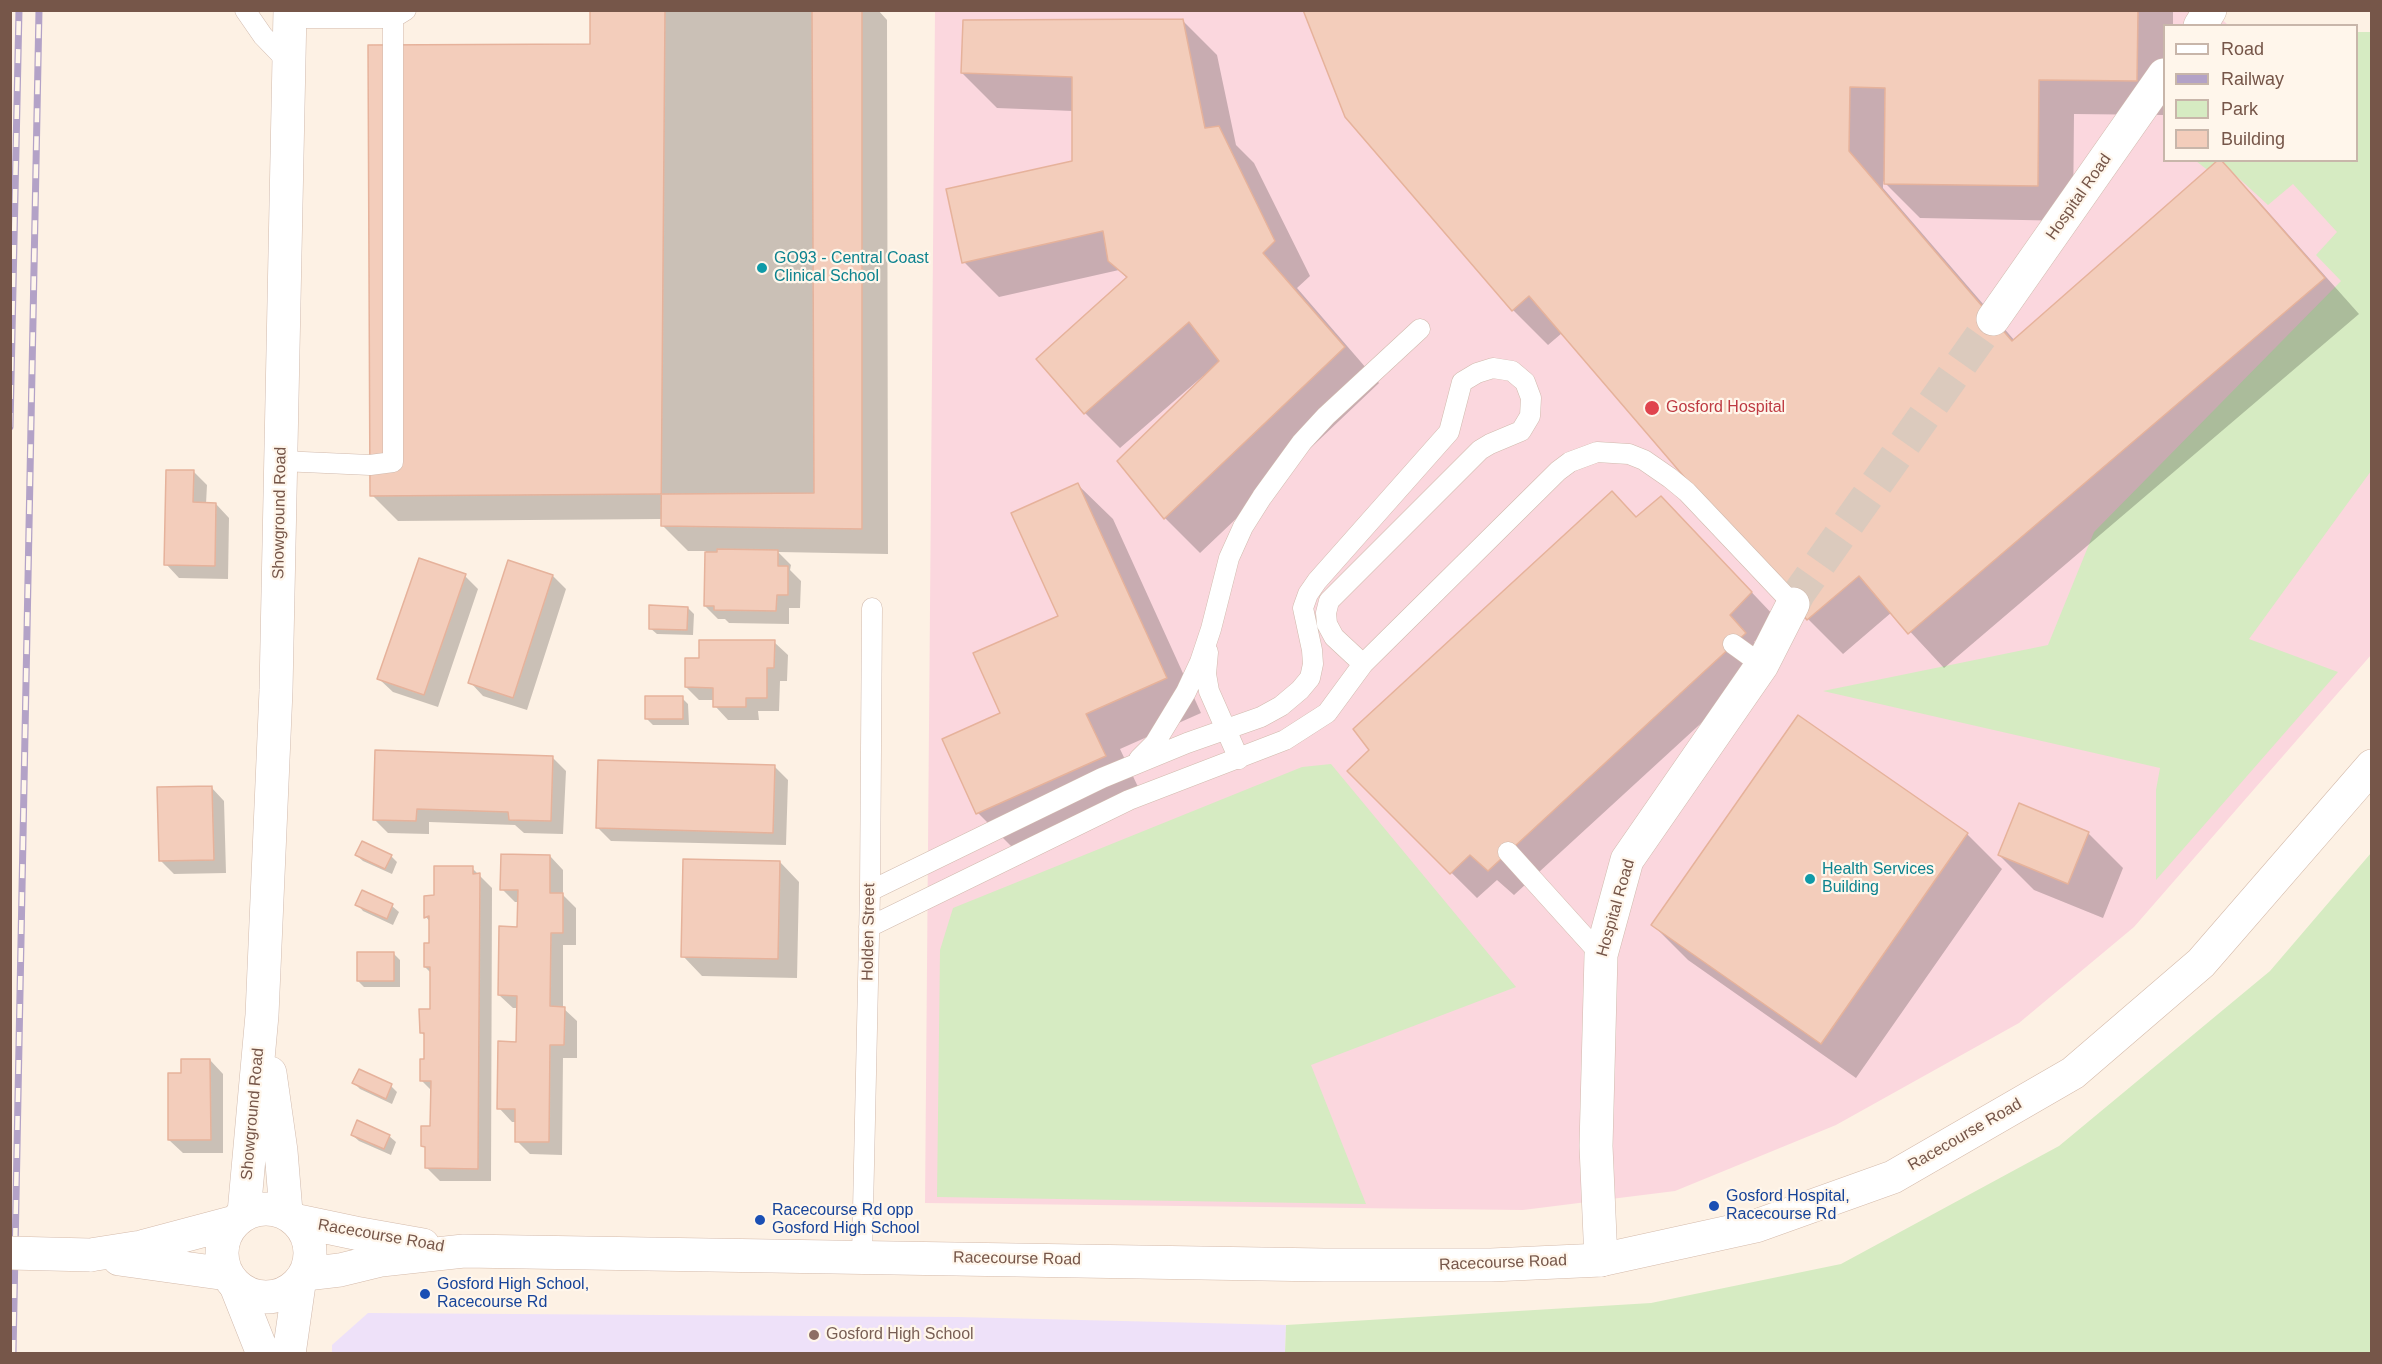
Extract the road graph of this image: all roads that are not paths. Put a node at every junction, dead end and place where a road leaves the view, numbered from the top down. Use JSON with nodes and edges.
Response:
{"nodes":[{"id":1,"x":245,"y":10,"type":"edge"},
{"id":2,"x":2210,"y":10,"type":"edge"},
{"id":3,"x":290,"y":14,"type":"edge"},
{"id":4,"x":400,"y":14,"type":"edge"},
{"id":5,"x":2201,"y":24,"type":"edge"},
{"id":6,"x":290,"y":64,"type":"junction"},
{"id":7,"x":2163,"y":76,"type":"edge"},
{"id":8,"x":1993,"y":319,"type":"tunnel mouth"},
{"id":9,"x":1420,"y":329,"type":"dead end"},
{"id":10,"x":281,"y":461,"type":"junction"},
{"id":11,"x":1793,"y":604,"type":"joint"},
{"id":12,"x":872,"y":608,"type":"dead end"},
{"id":13,"x":1211,"y":629,"type":"junction"},
{"id":14,"x":1733,"y":644,"type":"dead end"},
{"id":15,"x":1363,"y":664,"type":"junction"},
{"id":16,"x":1762,"y":665,"type":"junction"},
{"id":17,"x":1226,"y":729,"type":"junction"},
{"id":18,"x":1239,"y":759,"type":"junction"},
{"id":19,"x":2372,"y":766,"type":"edge"},
{"id":20,"x":1102,"y":778,"type":"junction"},
{"id":21,"x":1508,"y":852,"type":"dead end"},
{"id":22,"x":870,"y":891,"type":"junction"},
{"id":23,"x":869,"y":927,"type":"junction"},
{"id":24,"x":1601,"y":955,"type":"junction"},
{"id":25,"x":262,"y":1015,"type":"junction"},
{"id":26,"x":292,"y":1216,"type":"junction"},
{"id":27,"x":239,"y":1218,"type":"junction"},
{"id":28,"x":464,"y":1251,"type":"junction"},
{"id":29,"x":10,"y":1253,"type":"edge"},
{"id":30,"x":90,"y":1255,"type":"junction"},
{"id":31,"x":861,"y":1256,"type":"junction"},
{"id":32,"x":1601,"y":1260,"type":"junction"},
{"id":33,"x":302,"y":1279,"type":"junction"},
{"id":34,"x":232,"y":1280,"type":"junction"},
{"id":35,"x":263,"y":1353,"type":"edge"},
{"id":36,"x":289,"y":1353,"type":"edge"}],
"edges":[{"from":1,"to":6,"type":"lane"},
{"from":2,"to":5,"type":"main road"},
{"from":3,"to":4,"type":"lane"},
{"from":3,"to":6,"type":"main road","name":"Showground Road"},
{"from":4,"to":10,"type":"lane"},
{"from":6,"to":10,"type":"main road","name":"Showground Road"},
{"from":7,"to":8,"type":"main road","name":"Hospital Road"},
{"from":9,"to":13,"type":"lane"},
{"from":10,"to":25,"type":"main road","name":"Showground Road"},
{"from":11,"to":15,"type":"lane"},
{"from":11,"to":16,"type":"main road","name":"Hospital Road"},
{"from":12,"to":22,"type":"lane","name":"Holden Street"},
{"from":13,"to":17,"type":"lane"},
{"from":13,"to":20,"type":"lane"},
{"from":14,"to":16,"type":"lane"},
{"from":15,"to":17,"type":"lane"},
{"from":15,"to":18,"type":"lane"},
{"from":16,"to":24,"type":"main road","name":"Hospital Road"},
{"from":17,"to":18,"type":"lane"},
{"from":17,"to":20,"type":"lane"},
{"from":18,"to":23,"type":"lane"},
{"from":19,"to":32,"type":"main road","name":"Racecourse Road"},
{"from":20,"to":22,"type":"lane"},
{"from":21,"to":24,"type":"lane"},
{"from":22,"to":23,"type":"lane","name":"Holden Street"},
{"from":23,"to":31,"type":"lane","name":"Holden Street"},
{"from":24,"to":32,"type":"main road","name":"Hospital Road"},
{"from":25,"to":26,"type":"main road","name":"Showground Road"},
{"from":25,"to":27,"type":"main road","name":"Showground Road"},
{"from":26,"to":27,"type":"main road"},
{"from":26,"to":28,"type":"main road","name":"Racecourse Road"},
{"from":26,"to":33,"type":"main road"},
{"from":27,"to":30,"type":"main road"},
{"from":27,"to":34,"type":"main road"},
{"from":28,"to":31,"type":"main road","name":"Racecourse Road"},
{"from":28,"to":33,"type":"main road","name":"Racecourse Road"},
{"from":29,"to":30,"type":"main road","bridge":true},
{"from":30,"to":34,"type":"main road"},
{"from":31,"to":32,"type":"main road","name":"Racecourse Road"},
{"from":33,"to":34,"type":"main road"},
{"from":33,"to":36,"type":"main road"},
{"from":34,"to":35,"type":"main road"}]}
